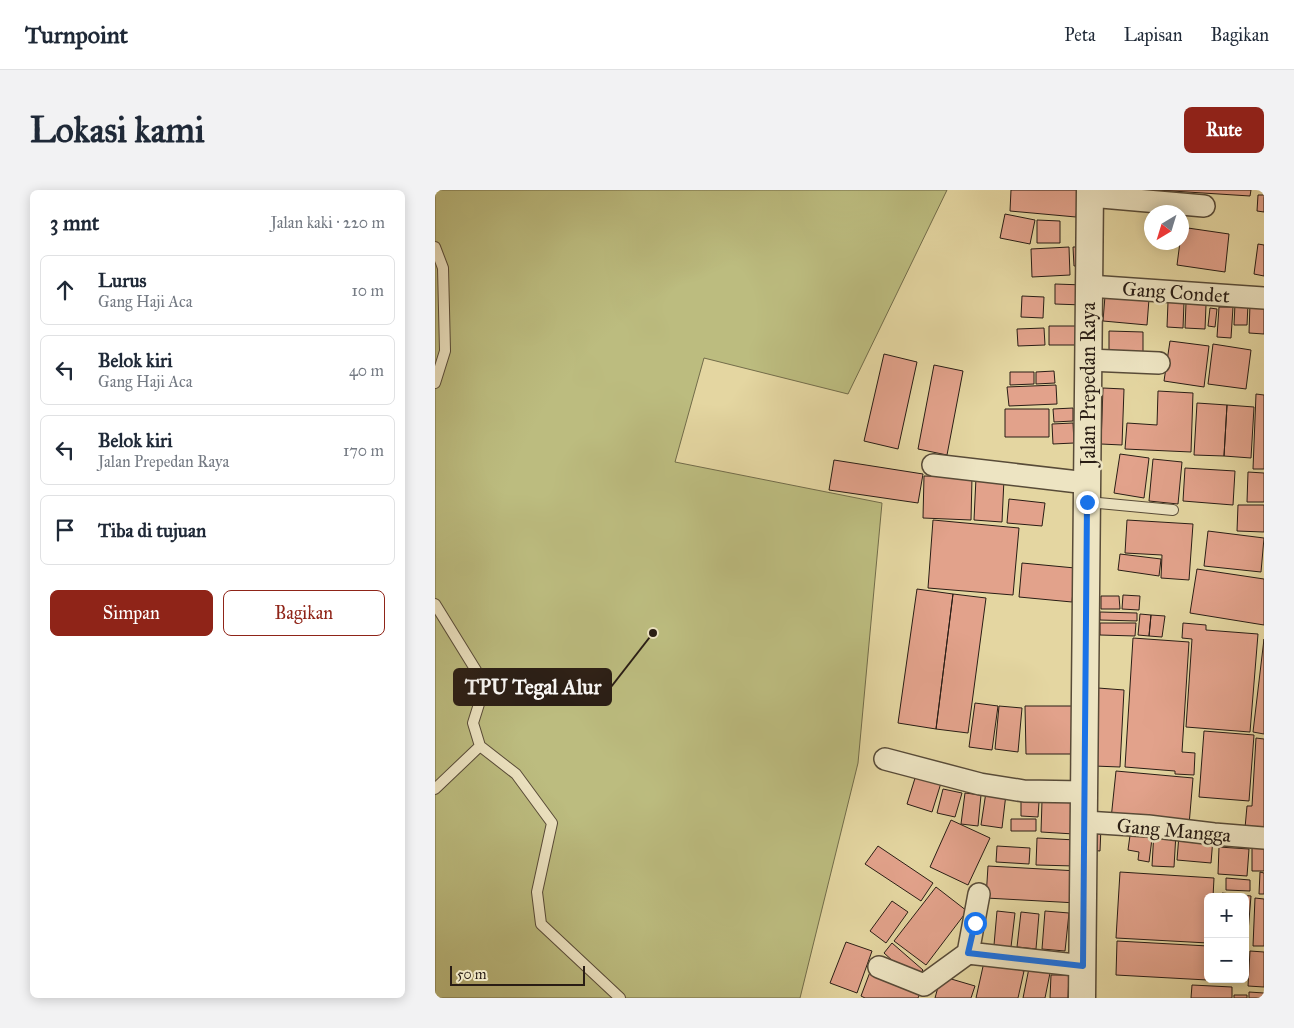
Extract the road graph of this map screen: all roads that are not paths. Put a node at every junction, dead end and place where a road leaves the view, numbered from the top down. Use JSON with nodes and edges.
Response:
{"nodes":[{"id":1,"x":1090,"y":193,"type":"edge"},
{"id":2,"x":1204,"y":206,"type":"dead end"},
{"id":3,"x":435,"y":247,"type":"edge"},
{"id":4,"x":1089,"y":286,"type":"junction"},
{"id":5,"x":1264,"y":298,"type":"edge"},
{"id":6,"x":1089,"y":360,"type":"junction"},
{"id":7,"x":1159,"y":363,"type":"dead end"},
{"id":8,"x":435,"y":383,"type":"edge"},
{"id":9,"x":933,"y":465,"type":"dead end"},
{"id":10,"x":1087,"y":492,"type":"junction"},
{"id":11,"x":1173,"y":510,"type":"dead end"},
{"id":12,"x":435,"y":604,"type":"edge"},
{"id":13,"x":480,"y":746,"type":"junction"},
{"id":14,"x":885,"y":759,"type":"dead end"},
{"id":15,"x":435,"y":789,"type":"edge"},
{"id":16,"x":1085,"y":792,"type":"junction"},
{"id":17,"x":1085,"y":822,"type":"junction"},
{"id":18,"x":1264,"y":838,"type":"edge"},
{"id":19,"x":979,"y":894,"type":"dead end"},
{"id":20,"x":968,"y":953,"type":"junction"},
{"id":21,"x":1083,"y":966,"type":"junction"},
{"id":22,"x":879,"y":967,"type":"dead end"},
{"id":23,"x":926,"y":992,"type":"edge"},
{"id":24,"x":620,"y":998,"type":"edge"},
{"id":25,"x":1082,"y":998,"type":"edge"}],
"edges":[{"from":1,"to":2,"type":"street"},
{"from":1,"to":4,"type":"street","name":"Jalan Prepedan Raya"},
{"from":3,"to":8,"type":"lane"},
{"from":4,"to":5,"type":"street","name":"Gang Condet"},
{"from":4,"to":6,"type":"street","name":"Jalan Prepedan Raya"},
{"from":6,"to":7,"type":"street"},
{"from":6,"to":10,"type":"street","name":"Jalan Prepedan Raya"},
{"from":9,"to":10,"type":"street"},
{"from":10,"to":11,"type":"lane"},
{"from":10,"to":16,"type":"street","name":"Jalan Prepedan Raya"},
{"from":12,"to":13,"type":"lane"},
{"from":13,"to":15,"type":"lane"},
{"from":13,"to":24,"type":"lane"},
{"from":14,"to":16,"type":"street"},
{"from":16,"to":17,"type":"street","name":"Jalan Prepedan Raya"},
{"from":17,"to":18,"type":"street","name":"Gang Mangga"},
{"from":17,"to":21,"type":"street","name":"Jalan Prepedan Raya"},
{"from":19,"to":20,"type":"street"},
{"from":20,"to":21,"type":"street"},
{"from":20,"to":23,"type":"street"},
{"from":21,"to":25,"type":"street","name":"Jalan Prepedan Raya"},
{"from":22,"to":23,"type":"street"}]}
